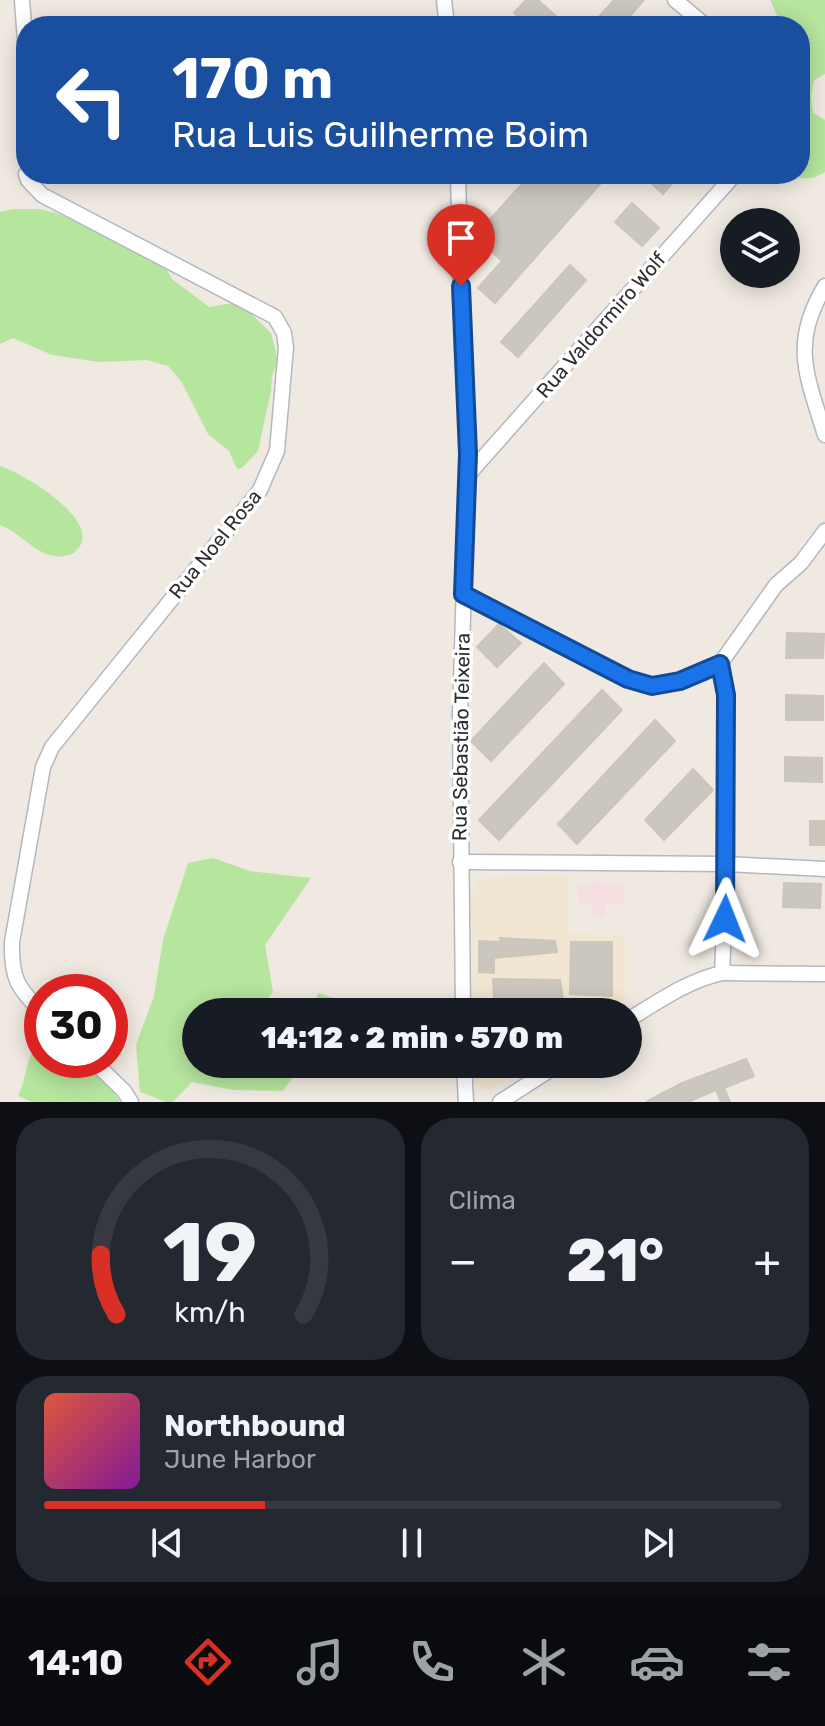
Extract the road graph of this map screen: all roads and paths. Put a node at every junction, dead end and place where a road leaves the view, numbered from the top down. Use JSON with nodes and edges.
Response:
{"nodes":[{"id":1,"x":675,"y":0,"type":"edge"},
{"id":2,"x":694,"y":16,"type":"edge"},
{"id":3,"x":32,"y":184,"type":"edge"},
{"id":4,"x":458,"y":184,"type":"edge"},
{"id":5,"x":726,"y":184,"type":"edge"},
{"id":6,"x":825,"y":286,"type":"edge"},
{"id":7,"x":824,"y":430,"type":"edge"},
{"id":8,"x":467,"y":476,"type":"junction"},
{"id":9,"x":825,"y":531,"type":"edge"},
{"id":10,"x":463,"y":594,"type":"junction"},
{"id":11,"x":720,"y":664,"type":"junction"},
{"id":12,"x":460,"y":862,"type":"junction"},
{"id":13,"x":727,"y":864,"type":"junction"},
{"id":14,"x":825,"y":869,"type":"edge"},
{"id":15,"x":722,"y":973,"type":"junction"},
{"id":16,"x":825,"y":974,"type":"edge"},
{"id":17,"x":24,"y":995,"type":"edge"},
{"id":18,"x":463,"y":998,"type":"edge"},
{"id":19,"x":642,"y":1011,"type":"edge"},
{"id":20,"x":111,"y":1078,"type":"edge"},
{"id":21,"x":465,"y":1078,"type":"edge"},
{"id":22,"x":537,"y":1078,"type":"edge"},
{"id":23,"x":131,"y":1102,"type":"edge"},
{"id":24,"x":466,"y":1102,"type":"edge"},
{"id":25,"x":500,"y":1102,"type":"edge"}],
"edges":[{"from":1,"to":2,"type":"street"},
{"from":3,"to":17,"type":"street","name":"Rua Noel Rosa"},
{"from":4,"to":8,"type":"street","name":"Rua Sebastião Teixeira"},
{"from":5,"to":8,"type":"street","name":"Rua Valdormiro Wolf"},
{"from":6,"to":7,"type":"street"},
{"from":8,"to":10,"type":"street","name":"Rua Sebastião Teixeira"},
{"from":9,"to":11,"type":"street"},
{"from":10,"to":11,"type":"street"},
{"from":10,"to":12,"type":"street","name":"Rua Sebastião Teixeira"},
{"from":11,"to":13,"type":"street"},
{"from":12,"to":13,"type":"street"},
{"from":12,"to":18,"type":"street","name":"Rua Sebastião Teixeira"},
{"from":13,"to":14,"type":"street"},
{"from":13,"to":15,"type":"street"},
{"from":15,"to":16,"type":"street"},
{"from":15,"to":19,"type":"street"},
{"from":20,"to":23,"type":"street"},
{"from":21,"to":24,"type":"street"},
{"from":22,"to":25,"type":"street"}]}
